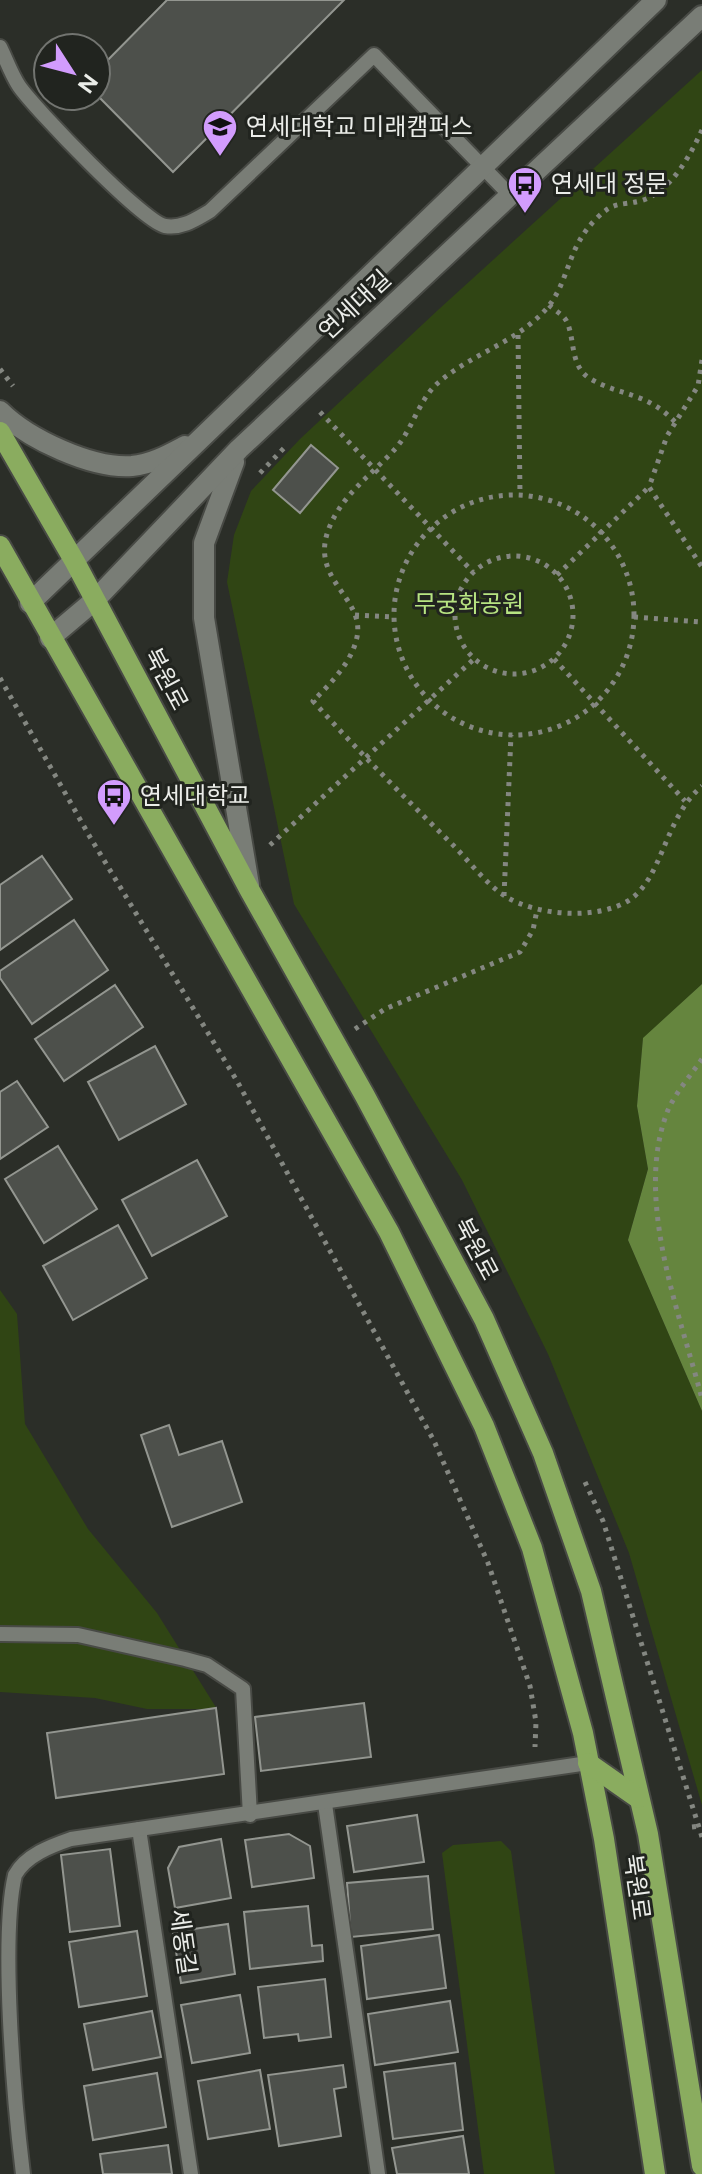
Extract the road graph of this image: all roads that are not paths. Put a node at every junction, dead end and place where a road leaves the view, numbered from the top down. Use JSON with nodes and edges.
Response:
{"nodes":[{"id":1,"x":656,"y":0,"type":"edge"},
{"id":2,"x":702,"y":16,"type":"edge"},
{"id":3,"x":0,"y":47,"type":"edge"},
{"id":4,"x":482,"y":166,"type":"junction"},
{"id":5,"x":510,"y":195,"type":"junction"},
{"id":6,"x":0,"y":411,"type":"edge"},
{"id":7,"x":0,"y":432,"type":"edge"},
{"id":8,"x":206,"y":435,"type":"junction"},
{"id":9,"x":239,"y":449,"type":"junction"},
{"id":10,"x":0,"y":546,"type":"edge"},
{"id":11,"x":75,"y":562,"type":"junction"},
{"id":12,"x":95,"y":600,"type":"junction"},
{"id":13,"x":30,"y":603,"type":"junction"},
{"id":14,"x":50,"y":638,"type":"junction"},
{"id":15,"x":249,"y":889,"type":"junction"},
{"id":16,"x":0,"y":1634,"type":"edge"},
{"id":17,"x":588,"y":1763,"type":"junction"},
{"id":18,"x":638,"y":1798,"type":"junction"},
{"id":19,"x":325,"y":1804,"type":"junction"},
{"id":20,"x":250,"y":1815,"type":"junction"},
{"id":21,"x":139,"y":1829,"type":"junction"},
{"id":22,"x":702,"y":2166,"type":"edge"},
{"id":23,"x":23,"y":2174,"type":"edge"},
{"id":24,"x":191,"y":2174,"type":"edge"},
{"id":25,"x":378,"y":2174,"type":"edge"},
{"id":26,"x":655,"y":2174,"type":"edge"}],
"edges":[{"from":1,"to":4,"type":"street","name":"연세대길"},
{"from":2,"to":5,"type":"street","name":"연세대길"},
{"from":3,"to":4,"type":"lane"},
{"from":4,"to":5,"type":"lane"},
{"from":4,"to":8,"type":"street","name":"연세대길"},
{"from":5,"to":9,"type":"street","name":"연세대길"},
{"from":6,"to":8,"type":"street"},
{"from":7,"to":11,"type":"main road","name":"북원로"},
{"from":8,"to":11,"type":"street","name":"연세대길"},
{"from":9,"to":12,"type":"street","name":"연세대길"},
{"from":9,"to":15,"type":"street"},
{"from":10,"to":13,"type":"main road","name":"북원로"},
{"from":11,"to":12,"type":"main road","name":"북원로"},
{"from":11,"to":13,"type":"street","name":"연세대길"},
{"from":12,"to":14,"type":"street","name":"연세대길"},
{"from":12,"to":15,"type":"main road","name":"북원로"},
{"from":13,"to":14,"type":"main road","name":"북원로"},
{"from":14,"to":17,"type":"main road","name":"북원로"},
{"from":15,"to":18,"type":"main road","name":"북원로"},
{"from":16,"to":20,"type":"lane"},
{"from":17,"to":18,"type":"main road"},
{"from":17,"to":19,"type":"lane"},
{"from":17,"to":26,"type":"main road","name":"북원로"},
{"from":18,"to":22,"type":"main road","name":"북원로"},
{"from":19,"to":20,"type":"lane"},
{"from":19,"to":25,"type":"lane"},
{"from":20,"to":21,"type":"lane"},
{"from":21,"to":23,"type":"lane"},
{"from":21,"to":24,"type":"lane","name":"세동길"}]}
